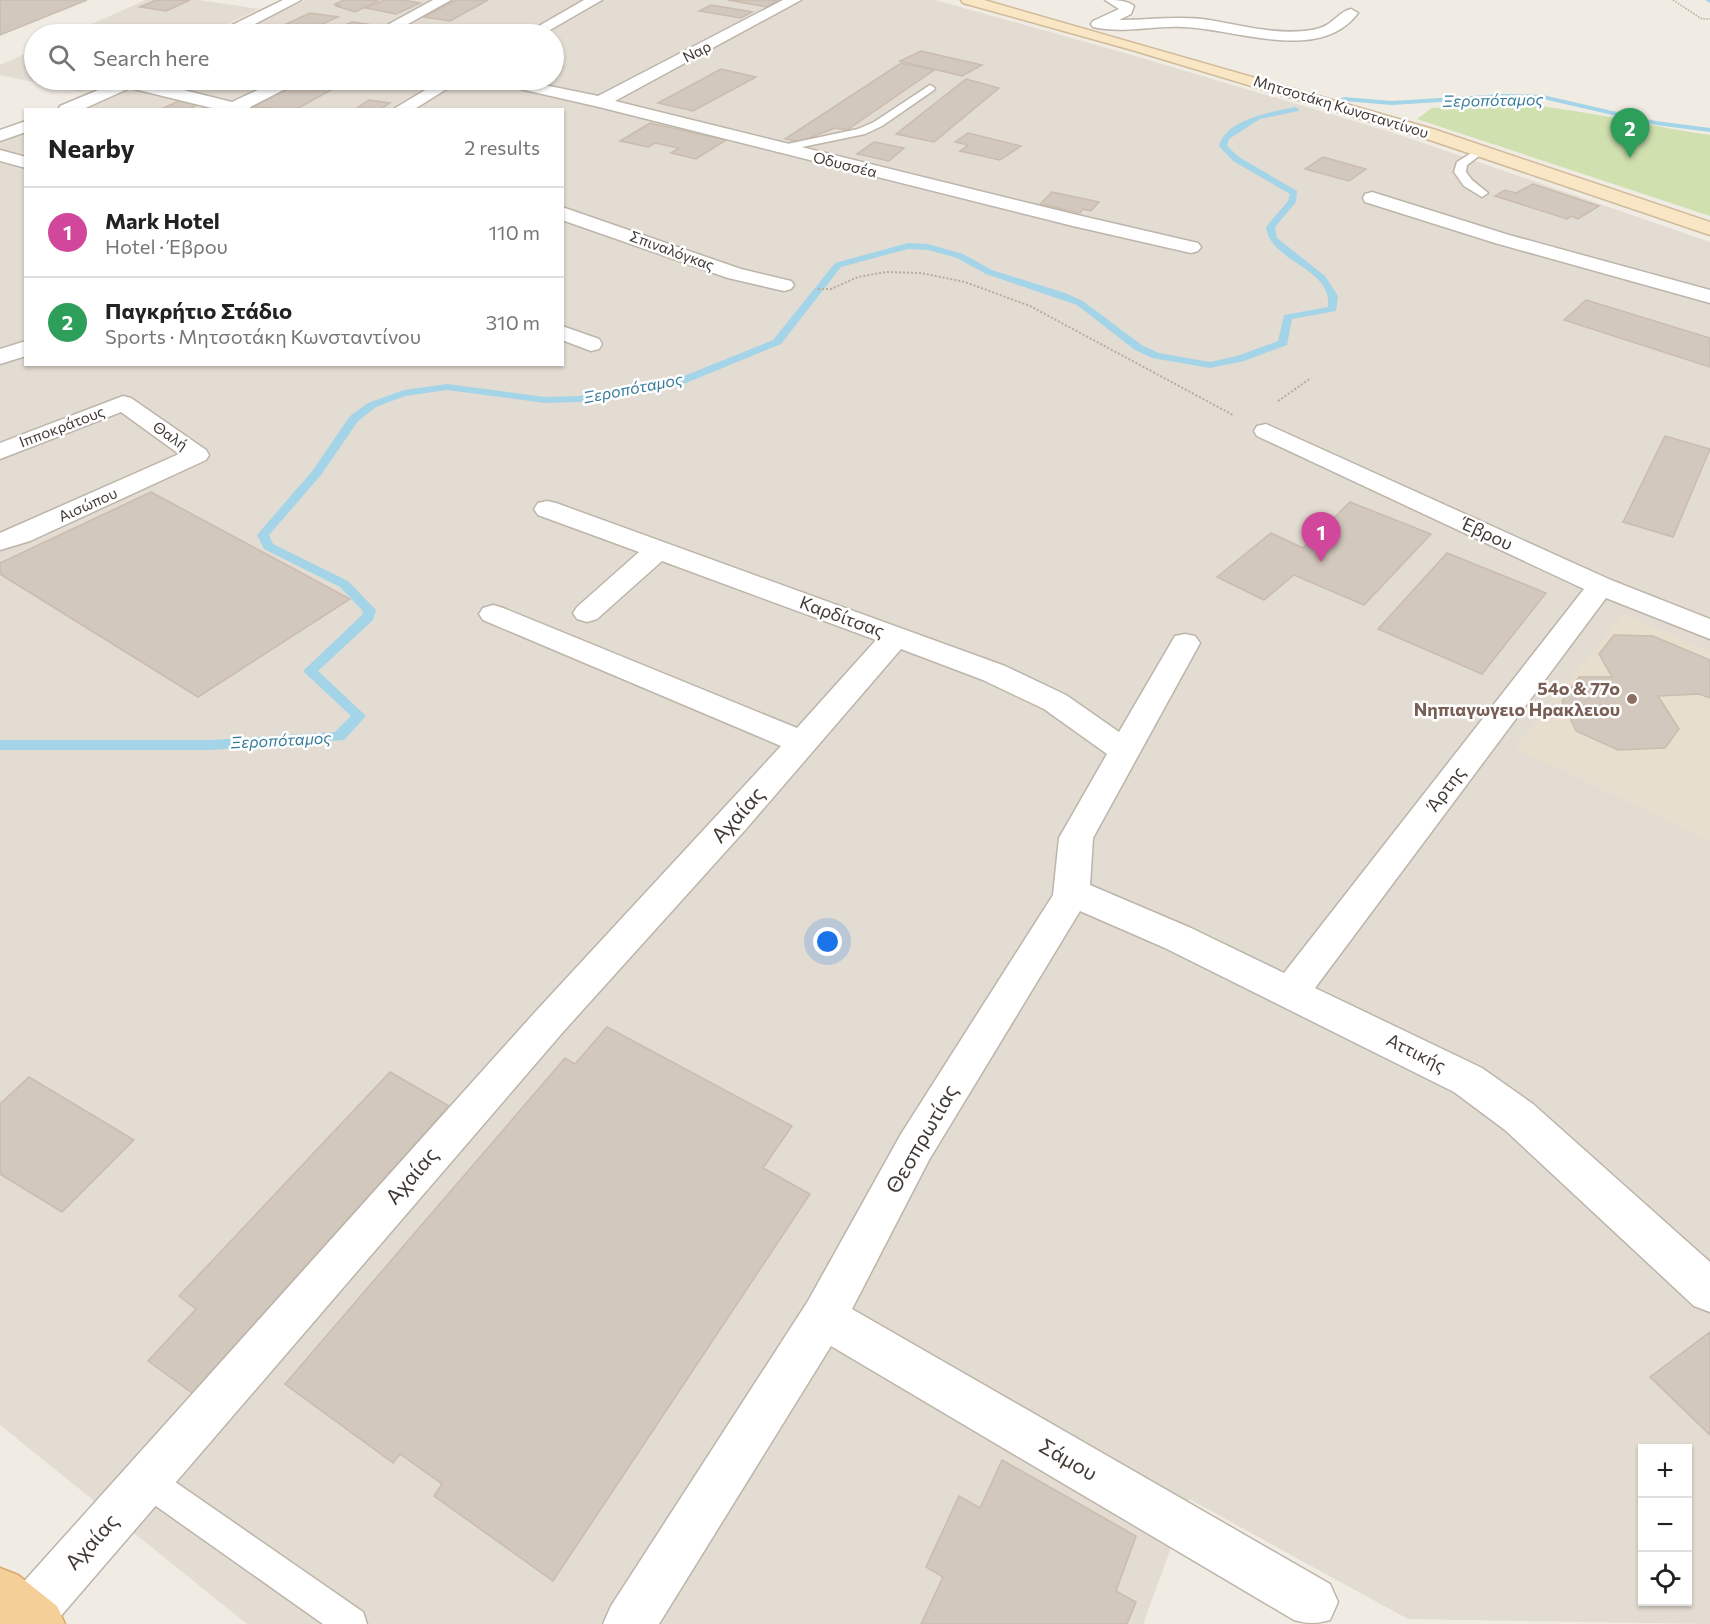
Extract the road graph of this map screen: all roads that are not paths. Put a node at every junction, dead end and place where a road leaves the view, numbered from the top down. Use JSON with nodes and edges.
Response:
{"nodes":[{"id":1,"x":294,"y":0,"type":"edge"},
{"id":2,"x":444,"y":0,"type":"edge"},
{"id":3,"x":595,"y":0,"type":"edge"},
{"id":4,"x":794,"y":0,"type":"edge"},
{"id":5,"x":968,"y":0,"type":"edge"},
{"id":6,"x":1112,"y":0,"type":"edge"},
{"id":7,"x":1127,"y":6,"type":"junction"},
{"id":8,"x":1351,"y":13,"type":"dead end"},
{"id":9,"x":1100,"y":23,"type":"junction"},
{"id":10,"x":245,"y":24,"type":"edge"},
{"id":11,"x":398,"y":24,"type":"edge"},
{"id":12,"x":551,"y":24,"type":"edge"},
{"id":13,"x":1214,"y":24,"type":"junction"},
{"id":14,"x":1081,"y":31,"type":"junction"},
{"id":15,"x":930,"y":88,"type":"dead end"},
{"id":16,"x":112,"y":90,"type":"edge"},
{"id":17,"x":168,"y":90,"type":"edge"},
{"id":18,"x":273,"y":90,"type":"edge"},
{"id":19,"x":435,"y":90,"type":"edge"},
{"id":20,"x":545,"y":90,"type":"edge"},
{"id":21,"x":600,"y":102,"type":"junction"},
{"id":22,"x":71,"y":108,"type":"edge"},
{"id":23,"x":240,"y":108,"type":"edge"},
{"id":24,"x":404,"y":108,"type":"edge"},
{"id":25,"x":24,"y":127,"type":"edge"},
{"id":26,"x":0,"y":136,"type":"edge"},
{"id":27,"x":778,"y":148,"type":"junction"},
{"id":28,"x":1481,"y":150,"type":"junction"},
{"id":29,"x":0,"y":155,"type":"edge"},
{"id":30,"x":24,"y":162,"type":"edge"},
{"id":31,"x":1482,"y":193,"type":"dead end"},
{"id":32,"x":1372,"y":198,"type":"dead end"},
{"id":33,"x":564,"y":214,"type":"edge"},
{"id":34,"x":1710,"y":229,"type":"edge"},
{"id":35,"x":1191,"y":247,"type":"dead end"},
{"id":36,"x":783,"y":285,"type":"dead end"},
{"id":37,"x":1710,"y":297,"type":"edge"},
{"id":38,"x":564,"y":333,"type":"edge"},
{"id":39,"x":591,"y":344,"type":"dead end"},
{"id":40,"x":24,"y":349,"type":"edge"},
{"id":41,"x":0,"y":357,"type":"edge"},
{"id":42,"x":123,"y":403,"type":"joint"},
{"id":43,"x":1266,"y":431,"type":"road end"},
{"id":44,"x":0,"y":452,"type":"edge"},
{"id":45,"x":175,"y":465,"type":"joint"},
{"id":46,"x":548,"y":508,"type":"dead end"},
{"id":47,"x":0,"y":542,"type":"edge"},
{"id":48,"x":659,"y":549,"type":"junction"},
{"id":49,"x":1601,"y":586,"type":"junction"},
{"id":50,"x":587,"y":613,"type":"dead end"},
{"id":51,"x":493,"y":614,"type":"dead end"},
{"id":52,"x":1710,"y":630,"type":"edge"},
{"id":53,"x":896,"y":636,"type":"junction"},
{"id":54,"x":1185,"y":643,"type":"dead end"},
{"id":55,"x":803,"y":743,"type":"junction"},
{"id":56,"x":1124,"y":751,"type":"junction"},
{"id":57,"x":1072,"y":892,"type":"junction"},
{"id":58,"x":1291,"y":992,"type":"junction"},
{"id":59,"x":1710,"y":1291,"type":"edge"},
{"id":60,"x":824,"y":1317,"type":"junction"},
{"id":61,"x":147,"y":1481,"type":"junction"},
{"id":62,"x":1312,"y":1602,"type":"dead end"},
{"id":63,"x":22,"y":1611,"type":"edge"},
{"id":64,"x":351,"y":1624,"type":"edge"},
{"id":65,"x":628,"y":1624,"type":"edge"}],
"edges":[{"from":1,"to":10,"type":"street"},
{"from":2,"to":11,"type":"street"},
{"from":3,"to":12,"type":"street"},
{"from":4,"to":21,"type":"street","name":"Ναρ"},
{"from":5,"to":14,"type":"street","name":"Μητσοτάκη Κωνσταντίνου"},
{"from":6,"to":7,"type":"street"},
{"from":7,"to":9,"type":"street"},
{"from":7,"to":13,"type":"street"},
{"from":8,"to":13,"type":"street"},
{"from":9,"to":13,"type":"street"},
{"from":9,"to":14,"type":"street"},
{"from":14,"to":28,"type":"street","name":"Μητσοτάκη Κωνσταντίνου"},
{"from":15,"to":27,"type":"lane"},
{"from":16,"to":22,"type":"street"},
{"from":17,"to":23,"type":"street"},
{"from":18,"to":23,"type":"street"},
{"from":19,"to":24,"type":"street"},
{"from":20,"to":21,"type":"street","name":"Οδυσσέα"},
{"from":21,"to":27,"type":"street","name":"Οδυσσέα"},
{"from":25,"to":26,"type":"street"},
{"from":27,"to":35,"type":"street","name":"Οδυσσέα"},
{"from":28,"to":31,"type":"lane"},
{"from":28,"to":34,"type":"street","name":"Μητσοτάκη Κωνσταντίνου"},
{"from":29,"to":30,"type":"street"},
{"from":32,"to":37,"type":"street"},
{"from":33,"to":36,"type":"street","name":"Σπιναλόγκας"},
{"from":38,"to":39,"type":"street"},
{"from":40,"to":41,"type":"street"},
{"from":42,"to":44,"type":"street","name":"Ιπποκράτους"},
{"from":42,"to":45,"type":"street","name":"Θαλή"},
{"from":43,"to":49,"type":"street","name":"Έβρου"},
{"from":45,"to":47,"type":"street","name":"Αισώπου"},
{"from":46,"to":48,"type":"street","name":"Καρδίτσας"},
{"from":48,"to":50,"type":"street"},
{"from":48,"to":53,"type":"street","name":"Καρδίτσας"},
{"from":49,"to":52,"type":"street","name":"Έβρου"},
{"from":49,"to":58,"type":"street","name":"Άρτης"},
{"from":51,"to":55,"type":"street"},
{"from":53,"to":55,"type":"street","name":"Αχαίας"},
{"from":53,"to":56,"type":"street","name":"Καρδίτσας"},
{"from":54,"to":56,"type":"street","name":"Θεσπρωτίας"},
{"from":55,"to":61,"type":"street","name":"Αχαίας"},
{"from":56,"to":57,"type":"street","name":"Θεσπρωτίας"},
{"from":57,"to":58,"type":"street","name":"Αττικής"},
{"from":57,"to":60,"type":"street","name":"Θεσπρωτίας"},
{"from":58,"to":59,"type":"street","name":"Αττικής"},
{"from":60,"to":62,"type":"street","name":"Σάμου"},
{"from":60,"to":65,"type":"street","name":"Θεσπρωτίας"},
{"from":61,"to":63,"type":"street","name":"Αχαίας"},
{"from":61,"to":64,"type":"lane"}]}
